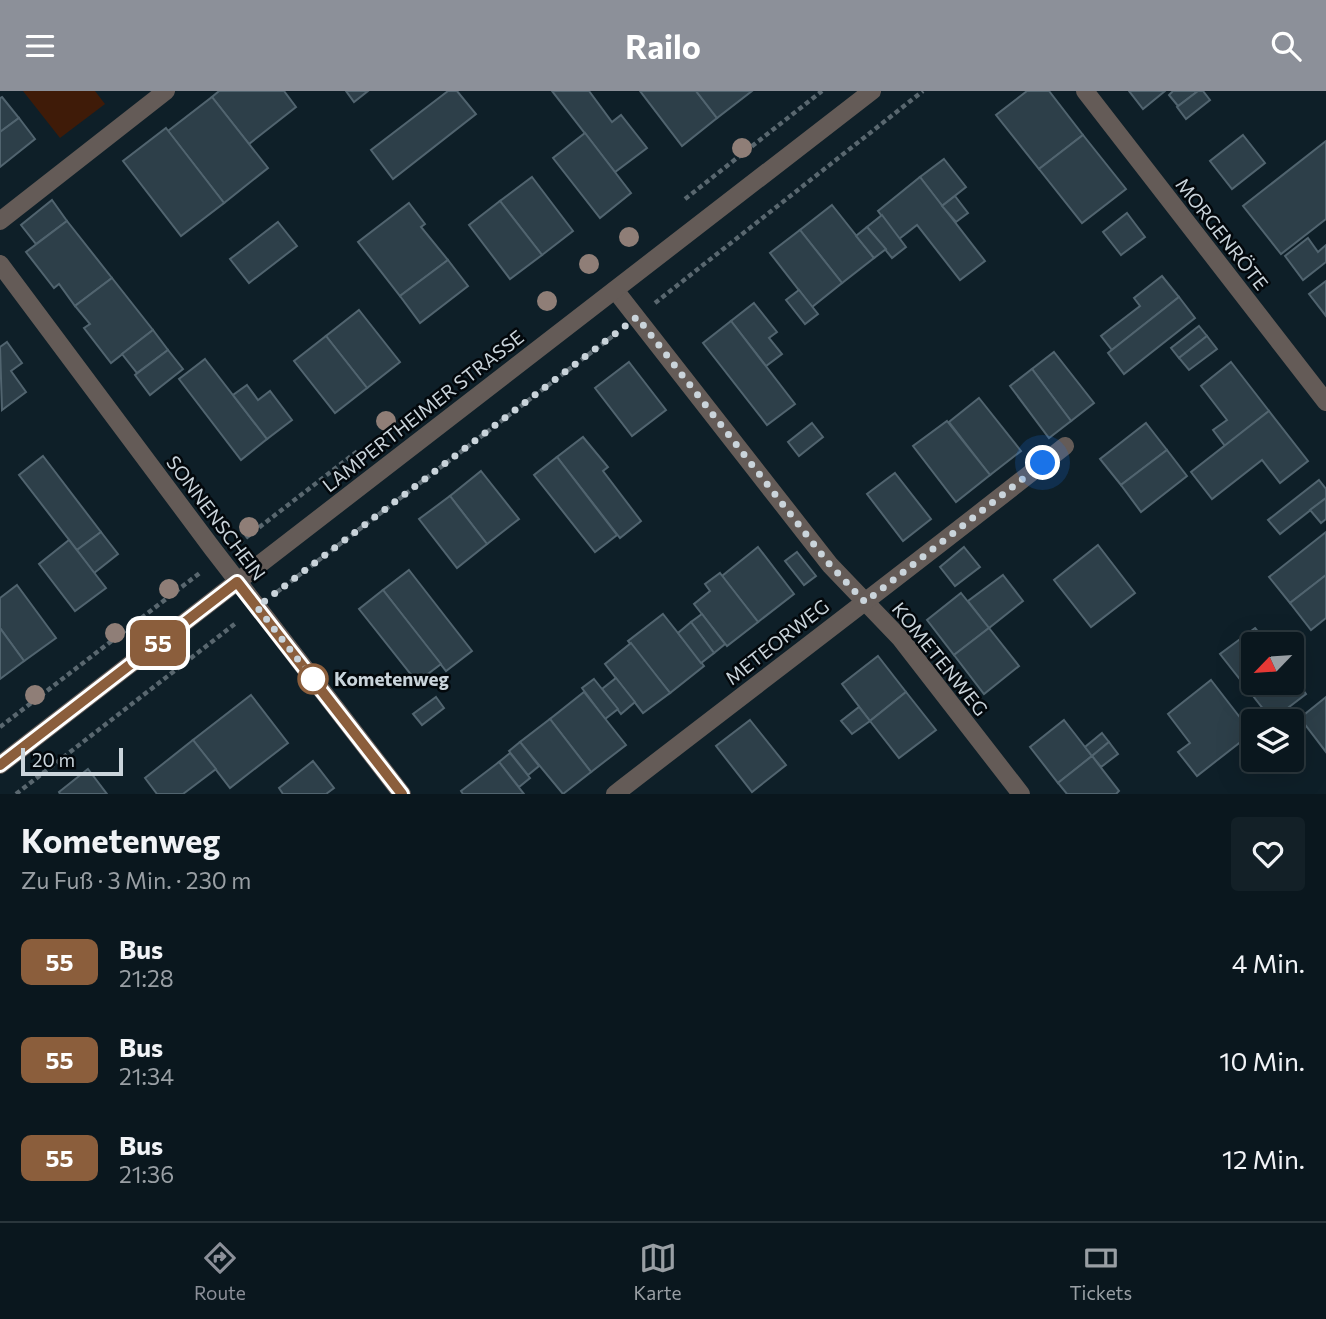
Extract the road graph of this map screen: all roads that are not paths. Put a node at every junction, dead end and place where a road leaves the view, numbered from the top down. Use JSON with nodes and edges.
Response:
{"nodes":[{"id":1,"x":166,"y":91,"type":"edge"},
{"id":2,"x":872,"y":91,"type":"edge"},
{"id":3,"x":1085,"y":91,"type":"edge"},
{"id":4,"x":0,"y":221,"type":"edge"},
{"id":5,"x":0,"y":264,"type":"edge"},
{"id":6,"x":615,"y":290,"type":"junction"},
{"id":7,"x":1326,"y":402,"type":"edge"},
{"id":8,"x":1065,"y":446,"type":"dead end"},
{"id":9,"x":237,"y":582,"type":"junction"},
{"id":10,"x":865,"y":602,"type":"junction"},
{"id":11,"x":0,"y":765,"type":"edge"},
{"id":12,"x":401,"y":794,"type":"edge"},
{"id":13,"x":615,"y":794,"type":"edge"},
{"id":14,"x":1021,"y":794,"type":"edge"}],
"edges":[{"from":1,"to":4,"type":"street"},
{"from":2,"to":6,"type":"street","name":"LAMPERTHEIMER STRASSE"},
{"from":3,"to":7,"type":"street","name":"MORGENRÖTE"},
{"from":5,"to":9,"type":"street","name":"SONNENSCHEIN"},
{"from":6,"to":9,"type":"street","name":"LAMPERTHEIMER STRASSE"},
{"from":6,"to":10,"type":"street","name":"KOMETENWEG"},
{"from":8,"to":10,"type":"street","name":"METEORWEG"},
{"from":9,"to":11,"type":"street","name":"LAMPERTHEIMER STRASSE"},
{"from":9,"to":12,"type":"street","name":"SONNENSCHEIN"},
{"from":10,"to":13,"type":"street","name":"METEORWEG"},
{"from":10,"to":14,"type":"street","name":"KOMETENWEG"}]}
